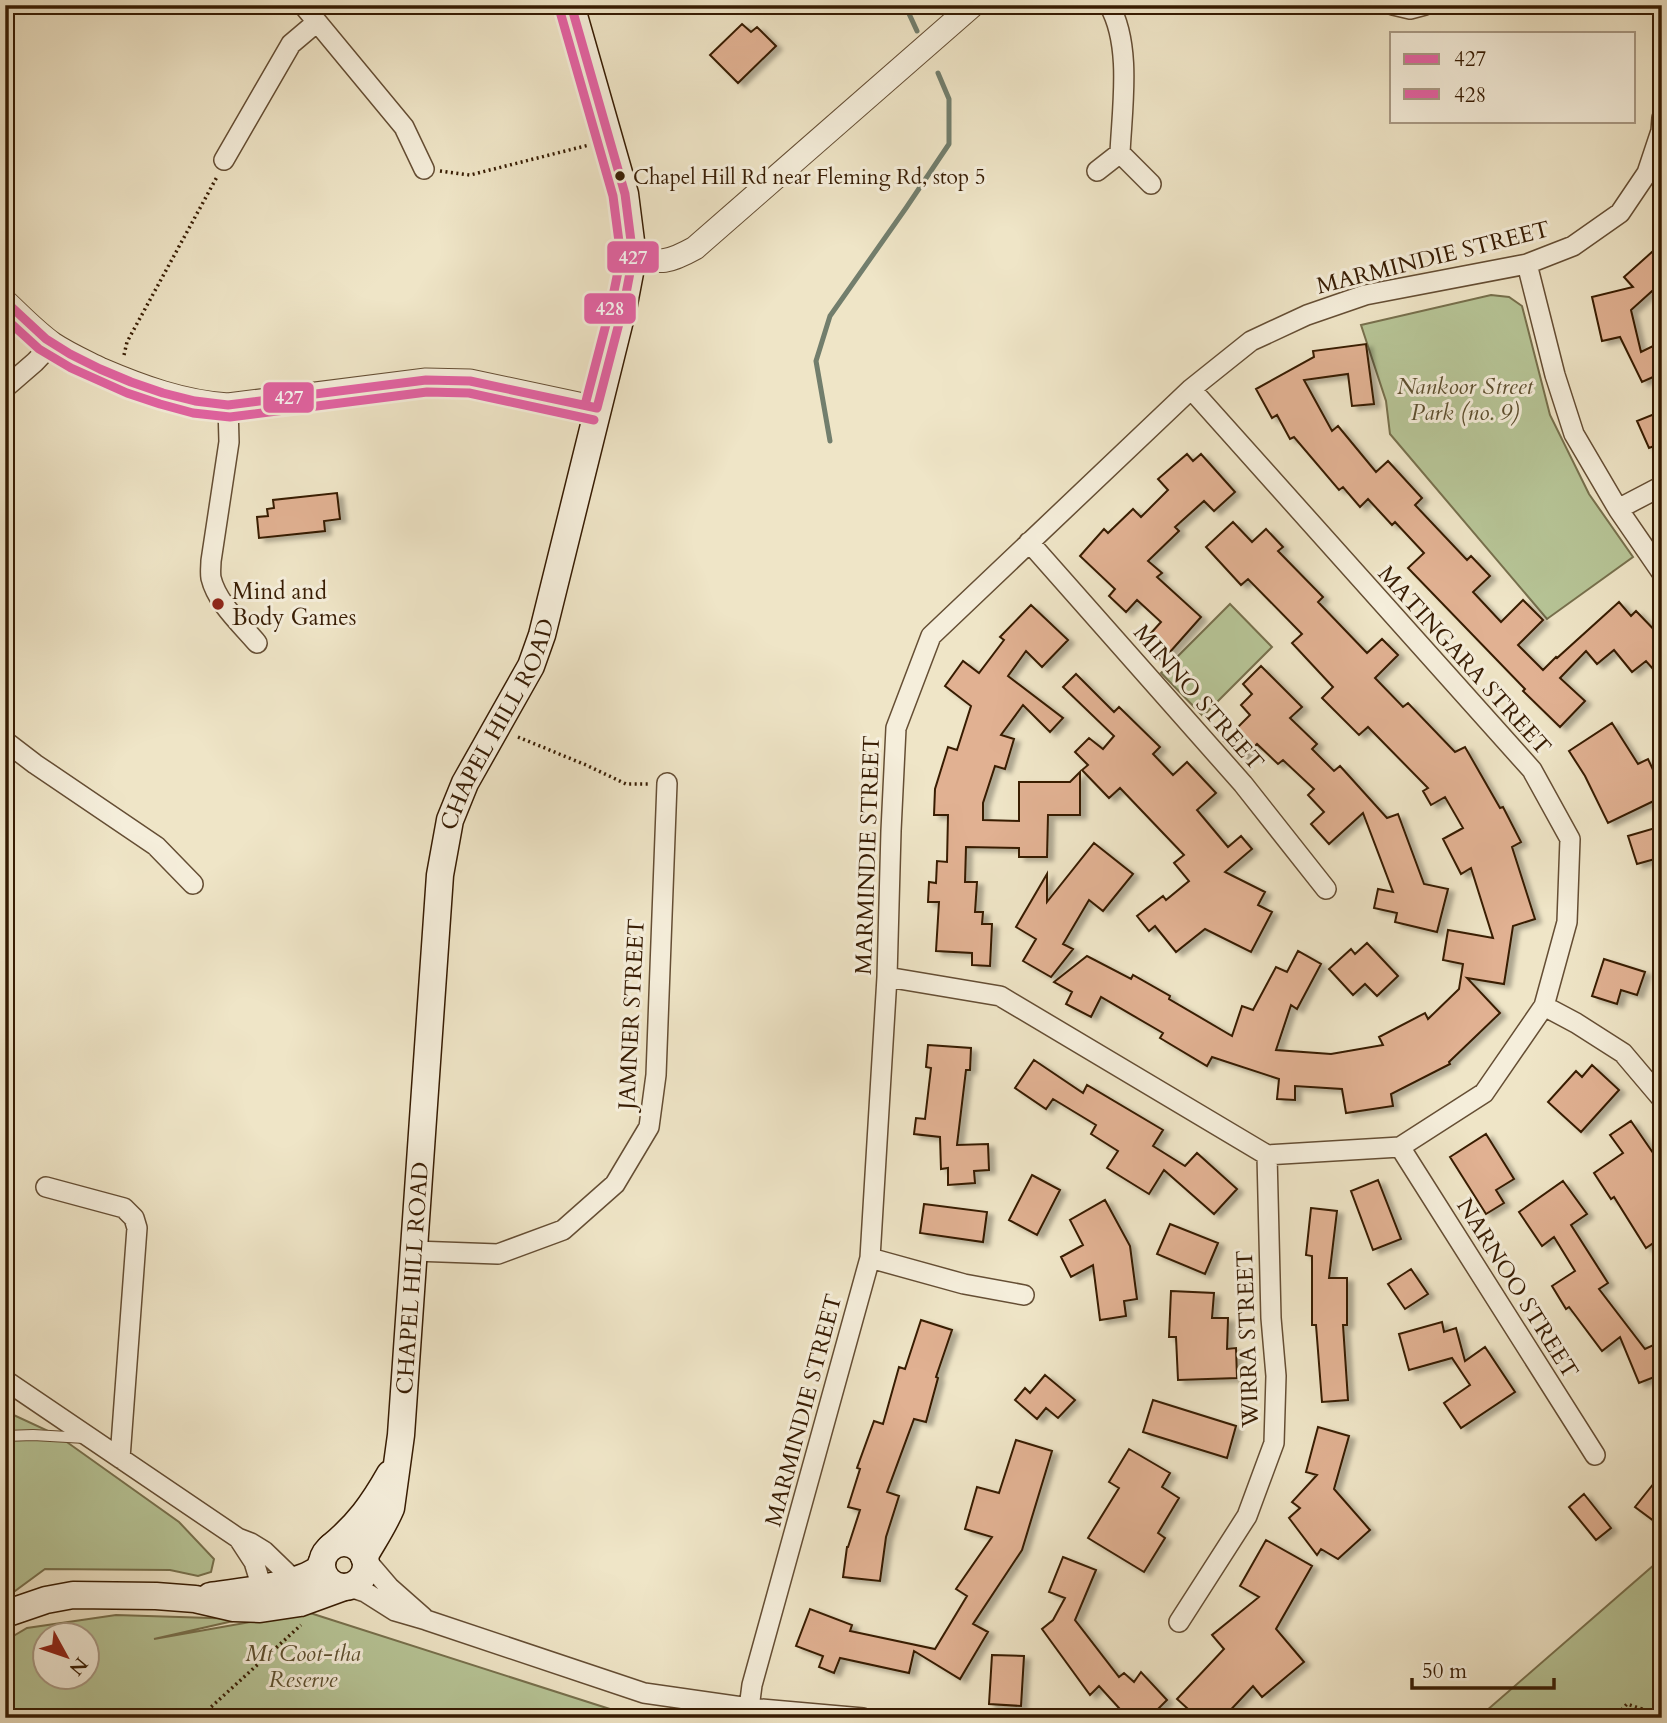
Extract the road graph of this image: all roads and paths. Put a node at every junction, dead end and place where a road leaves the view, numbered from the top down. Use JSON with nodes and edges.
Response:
{"nodes":[{"id":1,"x":303,"y":5,"type":"edge"},
{"id":2,"x":571,"y":5,"type":"edge"},
{"id":3,"x":973,"y":5,"type":"edge"},
{"id":4,"x":1109,"y":5,"type":"edge"},
{"id":5,"x":1393,"y":5,"type":"edge"},
{"id":6,"x":1424,"y":5,"type":"edge"},
{"id":7,"x":317,"y":22,"type":"junction"},
{"id":8,"x":1662,"y":118,"type":"edge"},
{"id":9,"x":592,"y":145,"type":"dead end"},
{"id":10,"x":1120,"y":153,"type":"junction"},
{"id":11,"x":224,"y":160,"type":"joint"},
{"id":12,"x":424,"y":169,"type":"joint"},
{"id":13,"x":1097,"y":171,"type":"dead end"},
{"id":14,"x":1151,"y":184,"type":"dead end"},
{"id":15,"x":633,"y":257,"type":"junction"},
{"id":16,"x":1527,"y":264,"type":"junction"},
{"id":17,"x":5,"y":301,"type":"edge"},
{"id":18,"x":53,"y":344,"type":"junction"},
{"id":19,"x":124,"y":355,"type":"dead end"},
{"id":20,"x":5,"y":388,"type":"edge"},
{"id":21,"x":1191,"y":389,"type":"junction"},
{"id":22,"x":229,"y":405,"type":"junction"},
{"id":23,"x":597,"y":408,"type":"junction"},
{"id":24,"x":1662,"y":486,"type":"edge"},
{"id":25,"x":1618,"y":509,"type":"junction"},
{"id":26,"x":1029,"y":542,"type":"junction"},
{"id":27,"x":1662,"y":572,"type":"edge"},
{"id":28,"x":257,"y":643,"type":"dead end"},
{"id":29,"x":518,"y":737,"type":"dead end"},
{"id":30,"x":6,"y":744,"type":"edge"},
{"id":31,"x":667,"y":783,"type":"joint"},
{"id":32,"x":193,"y":884,"type":"dead end"},
{"id":33,"x":1326,"y":889,"type":"dead end"},
{"id":34,"x":887,"y":977,"type":"junction"},
{"id":35,"x":1544,"y":1006,"type":"junction"},
{"id":36,"x":1662,"y":1099,"type":"edge"},
{"id":37,"x":1400,"y":1147,"type":"junction"},
{"id":38,"x":1267,"y":1155,"type":"junction"},
{"id":39,"x":46,"y":1187,"type":"dead end"},
{"id":40,"x":414,"y":1251,"type":"junction"},
{"id":41,"x":870,"y":1258,"type":"junction"},
{"id":42,"x":1024,"y":1295,"type":"dead end"},
{"id":43,"x":5,"y":1380,"type":"edge"},
{"id":44,"x":5,"y":1436,"type":"edge"},
{"id":45,"x":93,"y":1439,"type":"junction"},
{"id":46,"x":1595,"y":1455,"type":"dead end"},
{"id":47,"x":120,"y":1458,"type":"junction"},
{"id":48,"x":397,"y":1460,"type":"junction"},
{"id":49,"x":238,"y":1538,"type":"junction"},
{"id":50,"x":327,"y":1554,"type":"junction"},
{"id":51,"x":365,"y":1558,"type":"junction"},
{"id":52,"x":345,"y":1587,"type":"junction"},
{"id":53,"x":262,"y":1588,"type":"junction"},
{"id":54,"x":195,"y":1599,"type":"junction"},
{"id":55,"x":303,"y":1600,"type":"junction"},
{"id":56,"x":5,"y":1614,"type":"edge"},
{"id":57,"x":426,"y":1620,"type":"junction"},
{"id":58,"x":1179,"y":1622,"type":"dead end"},
{"id":59,"x":749,"y":1708,"type":"junction"},
{"id":60,"x":200,"y":1718,"type":"edge"},
{"id":61,"x":863,"y":1718,"type":"edge"},
{"id":62,"x":1614,"y":1718,"type":"edge"},
{"id":63,"x":1652,"y":1718,"type":"edge"}],
"edges":[{"from":1,"to":7,"type":"street"},
{"from":2,"to":15,"type":"main road","name":"CHAPEL HILL ROAD"},
{"from":3,"to":15,"type":"street"},
{"from":4,"to":10,"type":"street"},
{"from":5,"to":6,"type":"street"},
{"from":7,"to":11,"type":"street"},
{"from":7,"to":12,"type":"street"},
{"from":8,"to":16,"type":"street","name":"MARMINDIE STREET"},
{"from":9,"to":12,"type":"path"},
{"from":10,"to":13,"type":"street"},
{"from":10,"to":14,"type":"street"},
{"from":11,"to":19,"type":"path"},
{"from":15,"to":23,"type":"main road","name":"CHAPEL HILL ROAD"},
{"from":16,"to":21,"type":"street","name":"MARMINDIE STREET"},
{"from":16,"to":25,"type":"street"},
{"from":17,"to":18,"type":"street"},
{"from":18,"to":20,"type":"street"},
{"from":18,"to":22,"type":"street"},
{"from":21,"to":26,"type":"street","name":"MARMINDIE STREET"},
{"from":21,"to":35,"type":"street","name":"MATINGARA STREET"},
{"from":22,"to":23,"type":"street"},
{"from":22,"to":28,"type":"street"},
{"from":23,"to":40,"type":"main road","name":"CHAPEL HILL ROAD"},
{"from":24,"to":25,"type":"street"},
{"from":25,"to":27,"type":"street"},
{"from":26,"to":33,"type":"street","name":"MINNO STREET"},
{"from":26,"to":34,"type":"street","name":"MARMINDIE STREET"},
{"from":29,"to":31,"type":"path"},
{"from":30,"to":32,"type":"street"},
{"from":31,"to":40,"type":"street","name":"JAMNER STREET"},
{"from":34,"to":38,"type":"street"},
{"from":34,"to":41,"type":"street","name":"MARMINDIE STREET"},
{"from":35,"to":36,"type":"street"},
{"from":35,"to":37,"type":"street","name":"MATINGARA STREET"},
{"from":37,"to":38,"type":"street","name":"MATINGARA STREET"},
{"from":37,"to":46,"type":"street","name":"NARNOO STREET"},
{"from":38,"to":58,"type":"street","name":"WIRRA STREET"},
{"from":39,"to":47,"type":"street"},
{"from":40,"to":48,"type":"main road","name":"CHAPEL HILL ROAD"},
{"from":41,"to":42,"type":"street"},
{"from":41,"to":59,"type":"street","name":"MARMINDIE STREET"},
{"from":43,"to":45,"type":"street"},
{"from":44,"to":45,"type":"lane"},
{"from":45,"to":47,"type":"street"},
{"from":47,"to":49,"type":"street"},
{"from":48,"to":50,"type":"main road","name":"CHAPEL HILL ROAD"},
{"from":48,"to":51,"type":"main road","name":"CHAPEL HILL ROAD"},
{"from":49,"to":53,"type":"street"},
{"from":49,"to":55,"type":"street"},
{"from":50,"to":51,"type":"main road"},
{"from":50,"to":52,"type":"main road"},
{"from":50,"to":55,"type":"main road","name":"CHAPEL HILL ROAD"},
{"from":51,"to":52,"type":"main road"},
{"from":51,"to":57,"type":"street"},
{"from":52,"to":55,"type":"main road"},
{"from":52,"to":57,"type":"street"},
{"from":53,"to":54,"type":"main road"},
{"from":53,"to":55,"type":"main road"},
{"from":54,"to":55,"type":"main road"},
{"from":54,"to":56,"type":"main road"},
{"from":55,"to":60,"type":"path"},
{"from":57,"to":59,"type":"street"},
{"from":59,"to":61,"type":"street"},
{"from":62,"to":63,"type":"path"}]}
